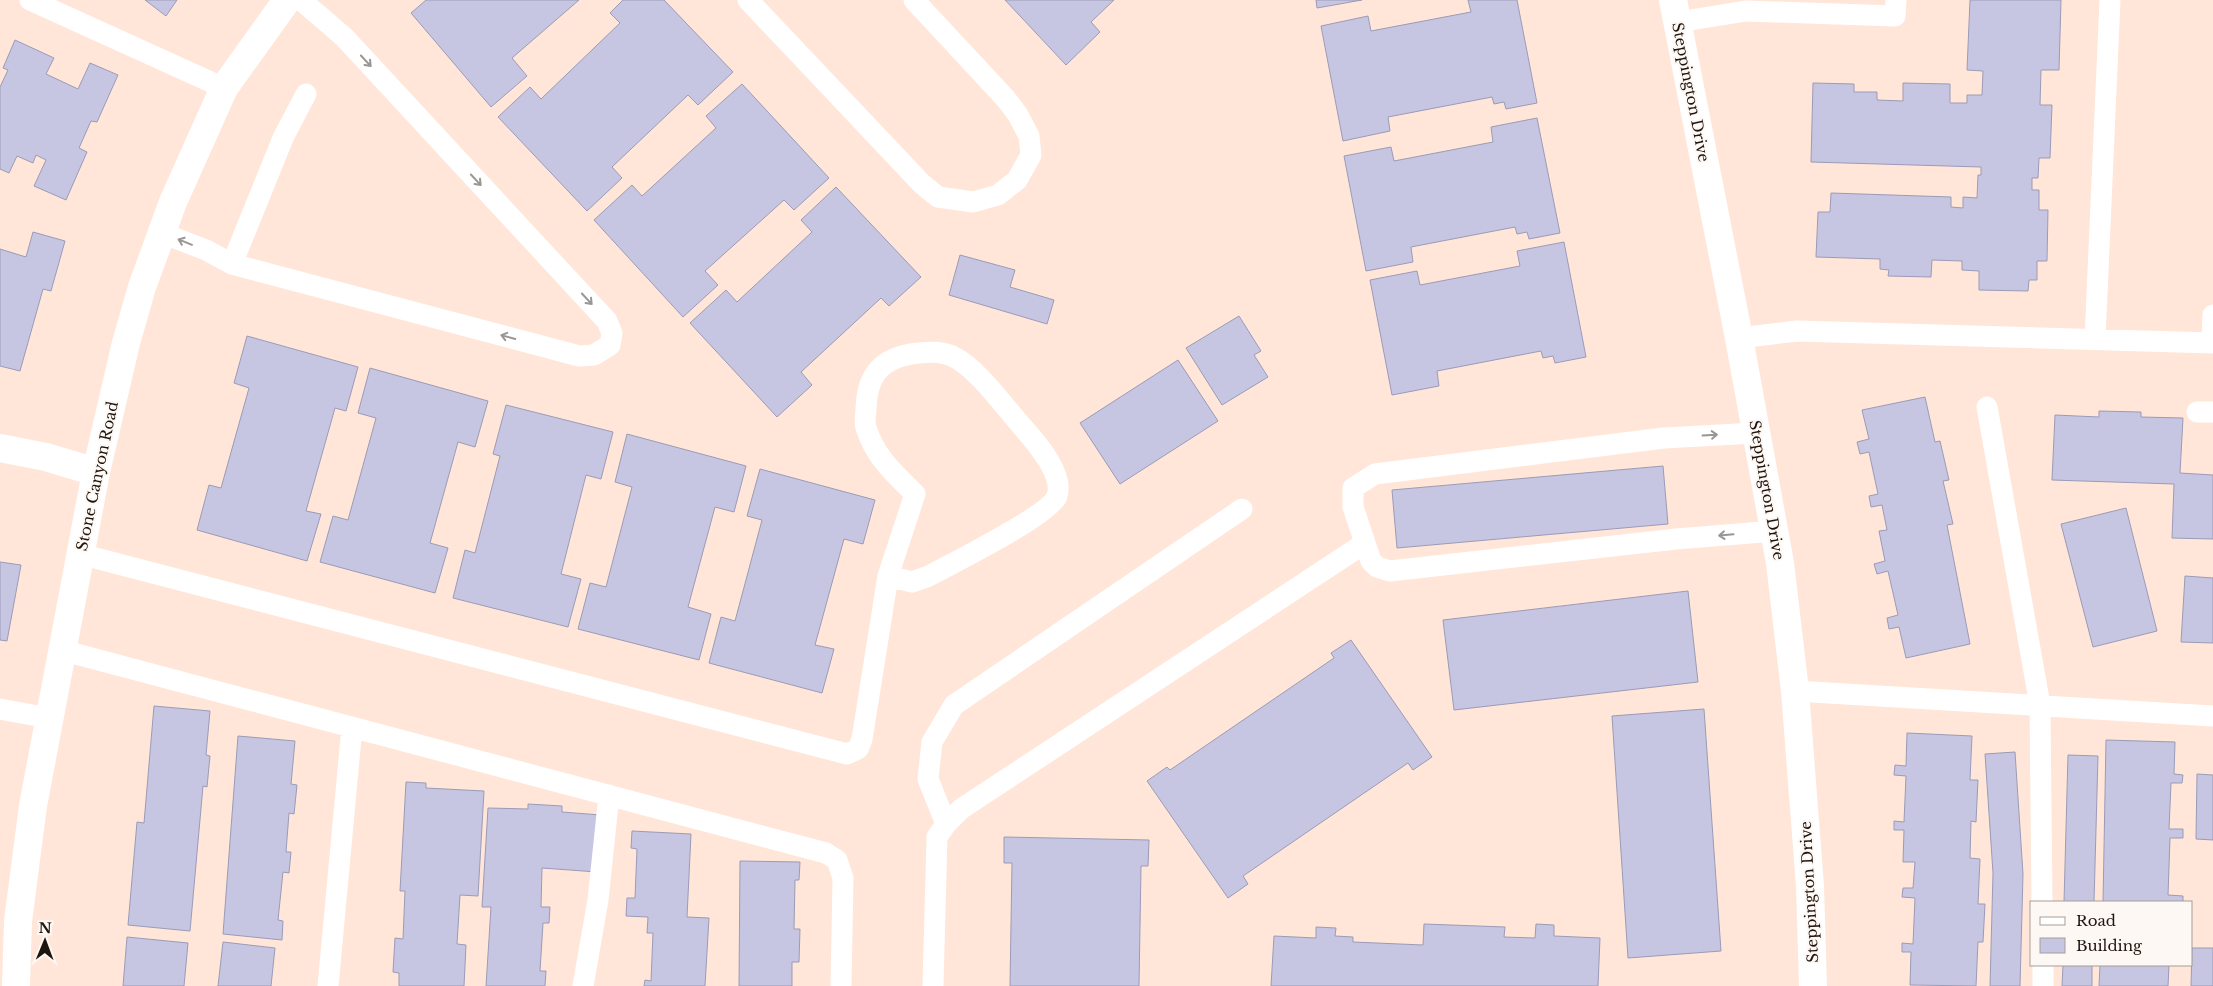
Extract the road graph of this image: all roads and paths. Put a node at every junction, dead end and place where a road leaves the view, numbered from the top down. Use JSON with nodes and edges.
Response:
{"nodes":[{"id":1,"x":30,"y":0,"type":"edge"},
{"id":2,"x":287,"y":0,"type":"edge"},
{"id":3,"x":301,"y":0,"type":"edge"},
{"id":4,"x":748,"y":0,"type":"edge"},
{"id":5,"x":914,"y":0,"type":"edge"},
{"id":6,"x":1896,"y":0,"type":"edge"},
{"id":7,"x":2110,"y":0,"type":"edge"},
{"id":8,"x":1676,"y":11,"type":"edge"},
{"id":9,"x":224,"y":88,"type":"junction"},
{"id":10,"x":306,"y":94,"type":"dead end"},
{"id":11,"x":162,"y":233,"type":"junction"},
{"id":12,"x":232,"y":264,"type":"junction"},
{"id":13,"x":2213,"y":315,"type":"edge"},
{"id":14,"x":1739,"y":338,"type":"junction"},
{"id":15,"x":2095,"y":339,"type":"junction"},
{"id":16,"x":2213,"y":343,"type":"edge"},
{"id":17,"x":1986,"y":407,"type":"dead end"},
{"id":18,"x":1756,"y":433,"type":"junction"},
{"id":19,"x":0,"y":448,"type":"edge"},
{"id":20,"x":96,"y":472,"type":"junction"},
{"id":21,"x":1242,"y":509,"type":"dead end"},
{"id":22,"x":1775,"y":532,"type":"junction"},
{"id":23,"x":1364,"y":543,"type":"junction"},
{"id":24,"x":80,"y":554,"type":"junction"},
{"id":25,"x":888,"y":576,"type":"junction"},
{"id":26,"x":62,"y":650,"type":"junction"},
{"id":27,"x":1795,"y":691,"type":"junction"},
{"id":28,"x":2040,"y":705,"type":"junction"},
{"id":29,"x":0,"y":709,"type":"edge"},
{"id":30,"x":2213,"y":716,"type":"edge"},
{"id":31,"x":49,"y":718,"type":"junction"},
{"id":32,"x":352,"y":727,"type":"junction"},
{"id":33,"x":609,"y":795,"type":"junction"},
{"id":34,"x":946,"y":824,"type":"junction"},
{"id":35,"x":2042,"y":901,"type":"edge"},
{"id":36,"x":9,"y":920,"type":"edge"},
{"id":37,"x":2043,"y":966,"type":"edge"},
{"id":38,"x":16,"y":986,"type":"edge"},
{"id":39,"x":328,"y":986,"type":"edge"},
{"id":40,"x":584,"y":986,"type":"edge"},
{"id":41,"x":841,"y":986,"type":"edge"},
{"id":42,"x":933,"y":986,"type":"edge"},
{"id":43,"x":1813,"y":986,"type":"edge"},
{"id":44,"x":2043,"y":986,"type":"edge"}],
"edges":[{"from":1,"to":9,"type":"lane"},
{"from":2,"to":9,"type":"street","name":"Stone Canyon Road"},
{"from":3,"to":12,"type":"lane","one_way":true},
{"from":4,"to":5,"type":"lane"},
{"from":6,"to":8,"type":"lane"},
{"from":7,"to":15,"type":"lane"},
{"from":8,"to":14,"type":"street","name":"Steppington Drive"},
{"from":9,"to":11,"type":"street","name":"Stone Canyon Road"},
{"from":10,"to":12,"type":"lane"},
{"from":12,"to":11,"type":"lane","one_way":true},
{"from":11,"to":20,"type":"street","name":"Stone Canyon Road"},
{"from":13,"to":16,"type":"lane"},
{"from":14,"to":15,"type":"lane"},
{"from":14,"to":18,"type":"street","name":"Steppington Drive"},
{"from":15,"to":16,"type":"lane"},
{"from":17,"to":28,"type":"lane"},
{"from":18,"to":22,"type":"street","name":"Steppington Drive"},
{"from":23,"to":18,"type":"lane","one_way":true},
{"from":19,"to":20,"type":"street"},
{"from":20,"to":24,"type":"street","name":"Stone Canyon Road"},
{"from":21,"to":34,"type":"lane"},
{"from":22,"to":23,"type":"lane","one_way":true},
{"from":22,"to":27,"type":"street","name":"Steppington Drive"},
{"from":23,"to":34,"type":"lane"},
{"from":24,"to":25,"type":"lane"},
{"from":24,"to":26,"type":"street","name":"Stone Canyon Road"},
{"from":25,"to":25,"type":"lane"},
{"from":26,"to":31,"type":"street","name":"Stone Canyon Road"},
{"from":26,"to":32,"type":"lane"},
{"from":27,"to":28,"type":"lane"},
{"from":27,"to":43,"type":"street","name":"Steppington Drive"},
{"from":28,"to":30,"type":"lane"},
{"from":28,"to":35,"type":"lane"},
{"from":29,"to":31,"type":"lane"},
{"from":31,"to":36,"type":"street","name":"Stone Canyon Road"},
{"from":32,"to":33,"type":"lane"},
{"from":32,"to":39,"type":"lane"},
{"from":33,"to":40,"type":"lane"},
{"from":33,"to":41,"type":"lane"},
{"from":34,"to":42,"type":"lane"},
{"from":36,"to":38,"type":"street","name":"Stone Canyon Road"},
{"from":37,"to":44,"type":"lane"}]}
